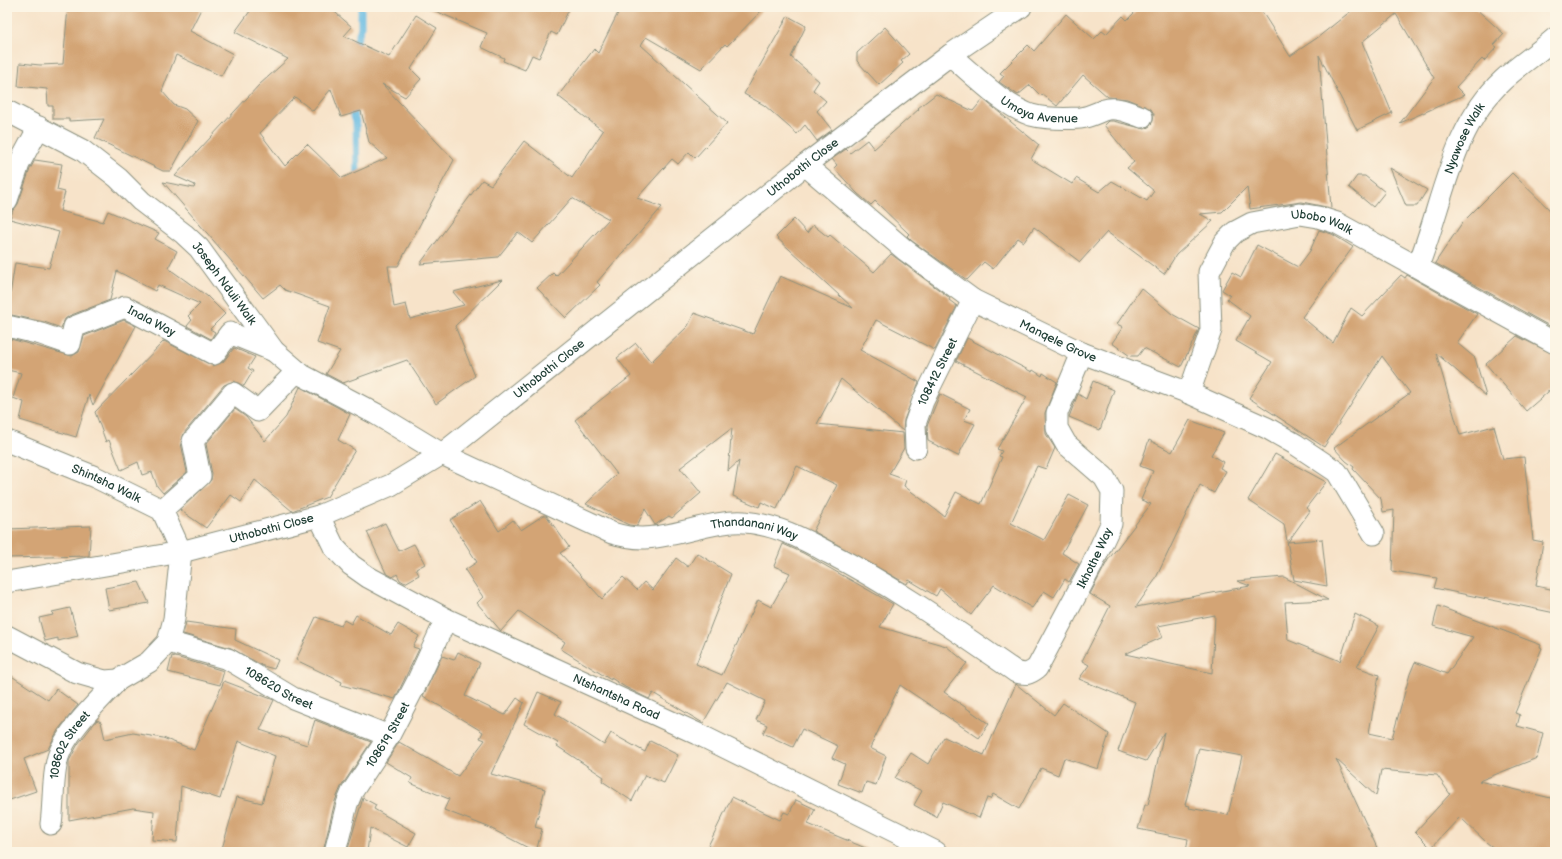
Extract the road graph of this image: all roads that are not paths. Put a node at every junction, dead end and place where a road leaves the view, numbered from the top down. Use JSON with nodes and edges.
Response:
{"nodes":[{"id":1,"x":1021,"y":7,"type":"edge"},
{"id":2,"x":1555,"y":38,"type":"edge"},
{"id":3,"x":950,"y":55,"type":"junction"},
{"id":4,"x":7,"y":111,"type":"edge"},
{"id":5,"x":1142,"y":117,"type":"dead end"},
{"id":6,"x":39,"y":128,"type":"junction"},
{"id":7,"x":805,"y":165,"type":"junction"},
{"id":8,"x":7,"y":200,"type":"edge"},
{"id":9,"x":1418,"y":266,"type":"junction"},
{"id":10,"x":974,"y":300,"type":"junction"},
{"id":11,"x":7,"y":326,"type":"edge"},
{"id":12,"x":1555,"y":343,"type":"edge"},
{"id":13,"x":274,"y":351,"type":"junction"},
{"id":14,"x":1082,"y":353,"type":"junction"},
{"id":15,"x":297,"y":371,"type":"junction"},
{"id":16,"x":1190,"y":393,"type":"junction"},
{"id":17,"x":7,"y":441,"type":"edge"},
{"id":18,"x":916,"y":448,"type":"dead end"},
{"id":19,"x":442,"y":454,"type":"junction"},
{"id":20,"x":162,"y":510,"type":"junction"},
{"id":21,"x":319,"y":516,"type":"junction"},
{"id":22,"x":1374,"y":534,"type":"dead end"},
{"id":23,"x":181,"y":552,"type":"junction"},
{"id":24,"x":7,"y":582,"type":"edge"},
{"id":25,"x":446,"y":619,"type":"junction"},
{"id":26,"x":7,"y":636,"type":"edge"},
{"id":27,"x":168,"y":642,"type":"junction"},
{"id":28,"x":1040,"y":661,"type":"joint"},
{"id":29,"x":118,"y":680,"type":"junction"},
{"id":30,"x":389,"y":736,"type":"junction"},
{"id":31,"x":51,"y":824,"type":"dead end"},
{"id":32,"x":335,"y":852,"type":"edge"},
{"id":33,"x":936,"y":852,"type":"edge"}],
"edges":[{"from":1,"to":3,"type":"street","name":"Uthobothi Close"},
{"from":2,"to":9,"type":"street","name":"Nyawose Walk"},
{"from":3,"to":5,"type":"street","name":"Umoya Avenue"},
{"from":3,"to":7,"type":"street","name":"Uthobothi Close"},
{"from":4,"to":6,"type":"street","name":"Joseph Nduli Walk"},
{"from":6,"to":8,"type":"street"},
{"from":6,"to":13,"type":"street","name":"Joseph Nduli Walk"},
{"from":7,"to":10,"type":"street","name":"Manqele Grove"},
{"from":7,"to":19,"type":"street","name":"Uthobothi Close"},
{"from":9,"to":12,"type":"street","name":"Ubobo Walk"},
{"from":9,"to":16,"type":"street","name":"Ubobo Walk"},
{"from":10,"to":14,"type":"street","name":"Manqele Grove"},
{"from":10,"to":18,"type":"street","name":"108412 Street"},
{"from":11,"to":13,"type":"street","name":"Inala Way"},
{"from":13,"to":15,"type":"street","name":"Joseph Nduli Walk"},
{"from":14,"to":16,"type":"street","name":"Manqele Grove"},
{"from":14,"to":28,"type":"street","name":"Ikhothe Way"},
{"from":15,"to":19,"type":"street","name":"Joseph Nduli Walk"},
{"from":15,"to":20,"type":"street"},
{"from":16,"to":22,"type":"street","name":"Manqele Grove"},
{"from":17,"to":20,"type":"street","name":"Shintsha Walk"},
{"from":19,"to":21,"type":"street","name":"Uthobothi Close"},
{"from":19,"to":28,"type":"street","name":"Thandanani Way"},
{"from":20,"to":23,"type":"street"},
{"from":21,"to":23,"type":"street","name":"Uthobothi Close"},
{"from":21,"to":25,"type":"street","name":"Ntshantsha Road"},
{"from":23,"to":24,"type":"street","name":"Uthobothi Close"},
{"from":23,"to":27,"type":"street"},
{"from":25,"to":30,"type":"street","name":"108619 Street"},
{"from":25,"to":33,"type":"street","name":"Ntshantsha Road"},
{"from":26,"to":29,"type":"street"},
{"from":27,"to":29,"type":"street"},
{"from":27,"to":30,"type":"street","name":"108620 Street"},
{"from":29,"to":31,"type":"street","name":"108602 Street"},
{"from":30,"to":32,"type":"street","name":"108619 Street"}]}
